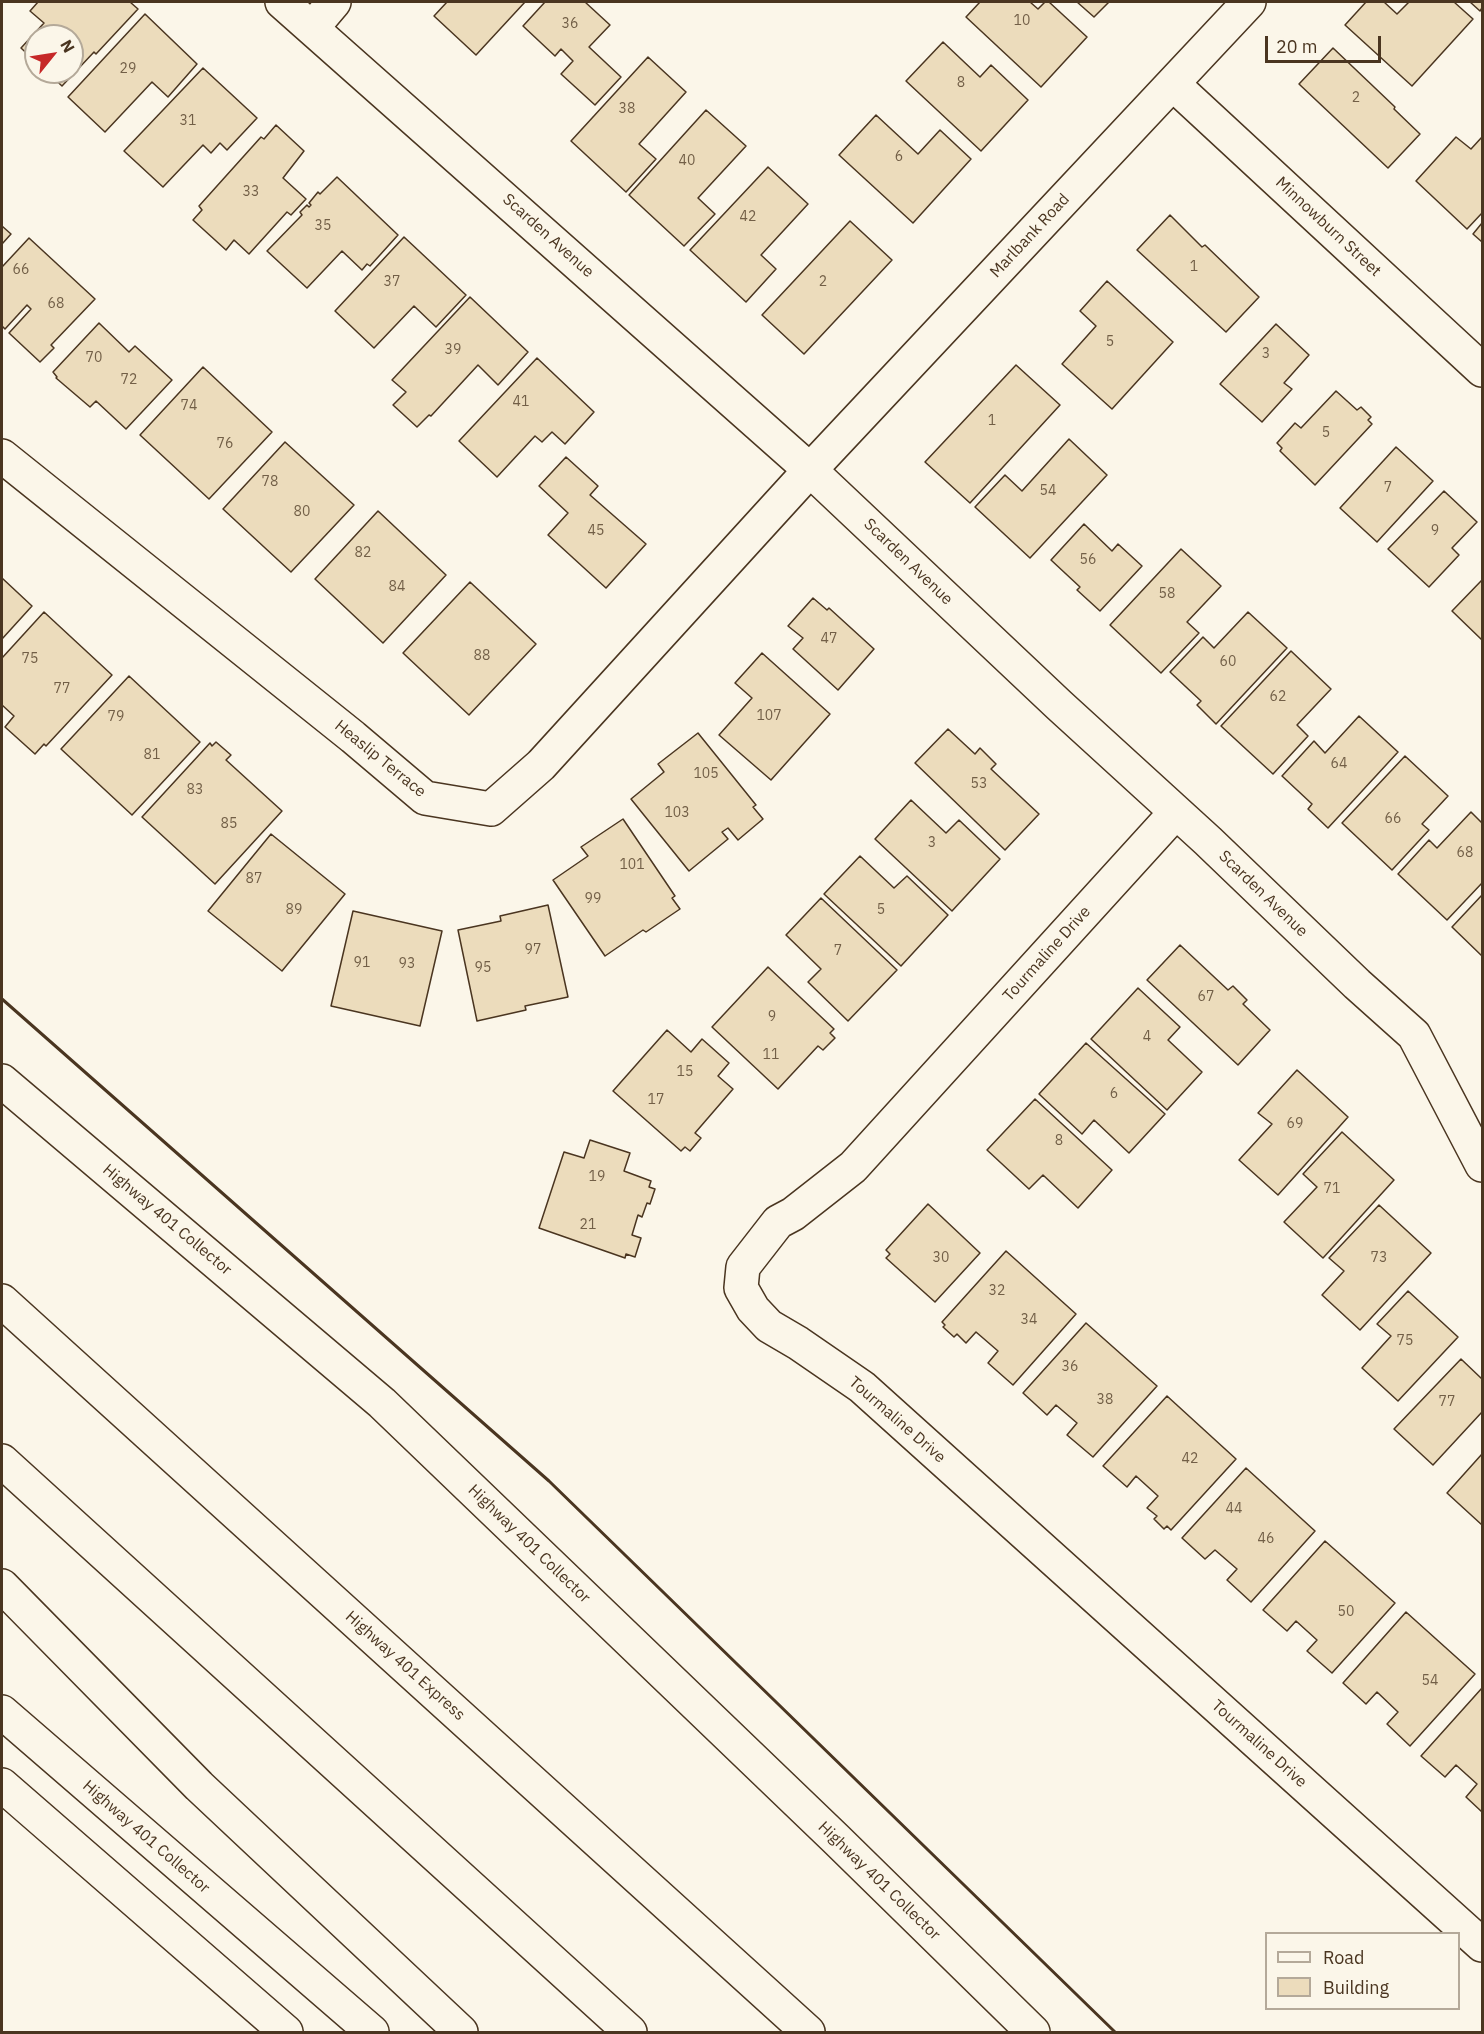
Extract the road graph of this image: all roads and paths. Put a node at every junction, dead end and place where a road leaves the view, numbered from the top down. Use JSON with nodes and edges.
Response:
{"nodes":[{"id":1,"x":282,"y":2,"type":"edge"},
{"id":2,"x":334,"y":2,"type":"edge"},
{"id":3,"x":1249,"y":2,"type":"edge"},
{"id":4,"x":312,"y":28,"type":"junction"},
{"id":5,"x":1173,"y":84,"type":"junction"},
{"id":6,"x":1482,"y":370,"type":"edge"},
{"id":7,"x":2,"y":456,"type":"edge"},
{"id":8,"x":810,"y":470,"type":"junction"},
{"id":9,"x":1176,"y":812,"type":"junction"},
{"id":10,"x":2,"y":1081,"type":"edge"},
{"id":11,"x":1482,"y":1165,"type":"edge"},
{"id":12,"x":2,"y":1301,"type":"edge"},
{"id":13,"x":2,"y":1461,"type":"edge"},
{"id":14,"x":2,"y":1586,"type":"edge"},
{"id":15,"x":2,"y":1712,"type":"edge"},
{"id":16,"x":2,"y":1785,"type":"edge"},
{"id":17,"x":1482,"y":1945,"type":"edge"},
{"id":18,"x":286,"y":2032,"type":"edge"},
{"id":19,"x":372,"y":2032,"type":"edge"},
{"id":20,"x":461,"y":2032,"type":"edge"},
{"id":21,"x":630,"y":2032,"type":"edge"},
{"id":22,"x":808,"y":2032,"type":"edge"},
{"id":23,"x":1033,"y":2032,"type":"edge"}],
"edges":[{"from":1,"to":4,"type":"main road","name":"Scarden Avenue"},
{"from":2,"to":4,"type":"main road"},
{"from":3,"to":5,"type":"main road","name":"Marlbank Road"},
{"from":4,"to":8,"type":"main road","name":"Scarden Avenue"},
{"from":5,"to":6,"type":"main road","name":"Minnowburn Street"},
{"from":5,"to":8,"type":"main road","name":"Marlbank Road"},
{"from":7,"to":8,"type":"main road","name":"Heaslip Terrace"},
{"from":8,"to":9,"type":"main road","name":"Scarden Avenue"},
{"from":9,"to":11,"type":"main road","name":"Scarden Avenue"},
{"from":9,"to":17,"type":"main road","name":"Tourmaline Drive"},
{"from":10,"to":23,"type":"main road","name":"Highway 401 Collector"},
{"from":12,"to":22,"type":"main road","name":"Highway 401 Express"},
{"from":13,"to":21,"type":"main road"},
{"from":14,"to":20,"type":"main road"},
{"from":15,"to":19,"type":"main road","name":"Highway 401 Collector"},
{"from":16,"to":18,"type":"main road"}]}
